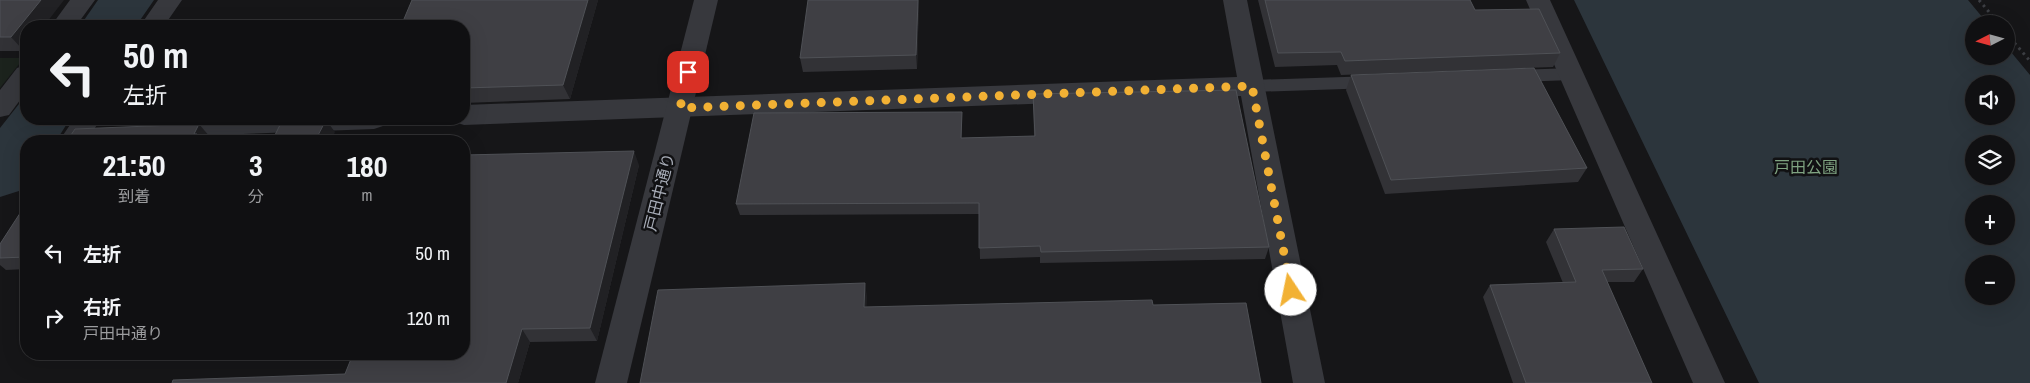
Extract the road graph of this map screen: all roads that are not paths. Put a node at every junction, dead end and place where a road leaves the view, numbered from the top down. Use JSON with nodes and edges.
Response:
{"nodes":[{"id":1,"x":83,"y":0,"type":"edge"},
{"id":2,"x":170,"y":0,"type":"edge"},
{"id":3,"x":706,"y":0,"type":"edge"},
{"id":4,"x":1235,"y":0,"type":"edge"},
{"id":5,"x":1538,"y":0,"type":"edge"},
{"id":6,"x":68,"y":20,"type":"edge"},
{"id":7,"x":156,"y":20,"type":"edge"},
{"id":8,"x":1572,"y":74,"type":"junction"},
{"id":9,"x":1492,"y":77,"type":"edge"},
{"id":10,"x":1392,"y":81,"type":"edge"},
{"id":11,"x":20,"y":82,"type":"edge"},
{"id":12,"x":1252,"y":86,"type":"junction"},
{"id":13,"x":0,"y":108,"type":"edge"},
{"id":14,"x":680,"y":108,"type":"junction"},
{"id":15,"x":470,"y":116,"type":"edge"},
{"id":16,"x":198,"y":125,"type":"edge"},
{"id":17,"x":139,"y":127,"type":"edge"},
{"id":18,"x":611,"y":383,"type":"edge"},
{"id":19,"x":1309,"y":383,"type":"edge"},
{"id":20,"x":1709,"y":383,"type":"edge"}],
"edges":[{"from":1,"to":6,"type":"street"},
{"from":2,"to":7,"type":"street"},
{"from":3,"to":14,"type":"street","name":"戸田中通り"},
{"from":4,"to":12,"type":"street"},
{"from":5,"to":8,"type":"street"},
{"from":8,"to":9,"type":"lane"},
{"from":8,"to":20,"type":"street"},
{"from":10,"to":12,"type":"lane"},
{"from":11,"to":13,"type":"street"},
{"from":12,"to":14,"type":"street"},
{"from":12,"to":19,"type":"street"},
{"from":14,"to":15,"type":"street"},
{"from":14,"to":18,"type":"street","name":"戸田中通り"},
{"from":16,"to":17,"type":"street"}]}
